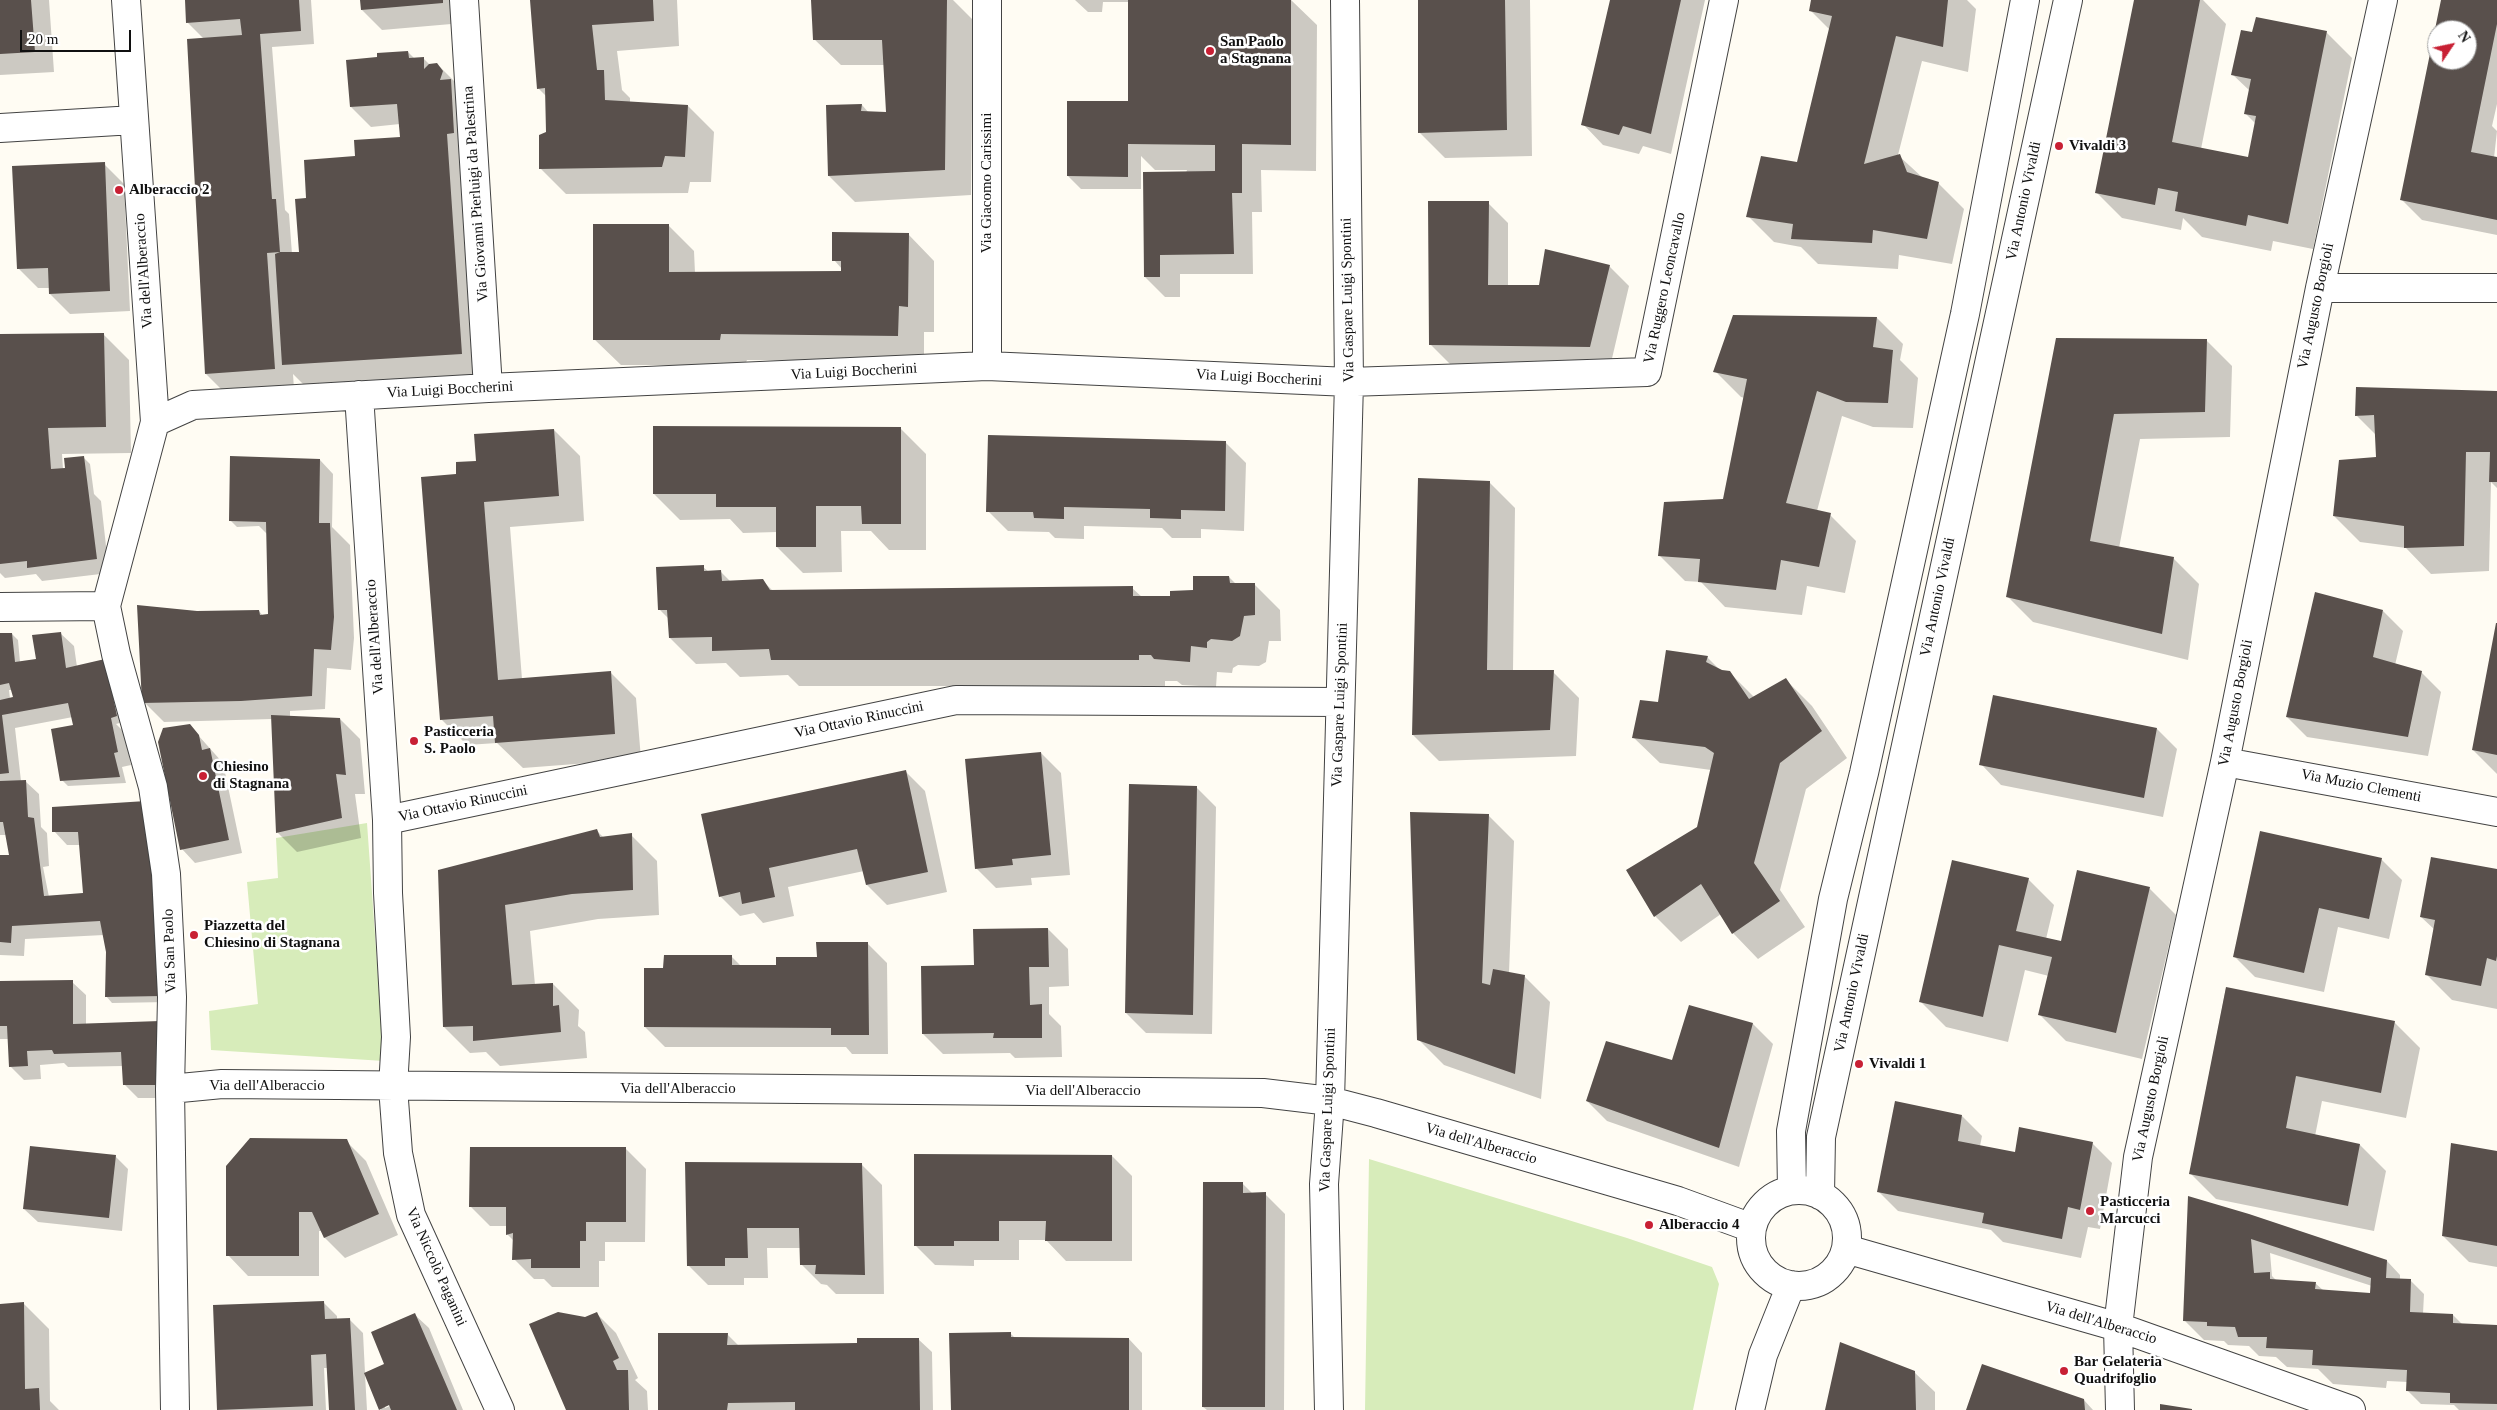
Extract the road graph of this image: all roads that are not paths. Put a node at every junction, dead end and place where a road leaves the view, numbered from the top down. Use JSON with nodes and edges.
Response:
{"nodes":[{"id":1,"x":126,"y":0,"type":"edge"},
{"id":2,"x":464,"y":0,"type":"edge"},
{"id":3,"x":987,"y":0,"type":"edge"},
{"id":4,"x":1345,"y":0,"type":"edge"},
{"id":5,"x":1724,"y":0,"type":"edge"},
{"id":6,"x":2025,"y":0,"type":"edge"},
{"id":7,"x":2068,"y":0,"type":"edge"},
{"id":8,"x":2383,"y":0,"type":"edge"},
{"id":9,"x":134,"y":120,"type":"junction"},
{"id":10,"x":0,"y":128,"type":"edge"},
{"id":11,"x":2320,"y":288,"type":"junction"},
{"id":12,"x":2497,"y":288,"type":"edge"},
{"id":13,"x":987,"y":366,"type":"junction"},
{"id":14,"x":1349,"y":382,"type":"junction"},
{"id":15,"x":488,"y":388,"type":"junction"},
{"id":16,"x":359,"y":395,"type":"junction"},
{"id":17,"x":155,"y":422,"type":"junction"},
{"id":18,"x":106,"y":606,"type":"junction"},
{"id":19,"x":0,"y":607,"type":"edge"},
{"id":20,"x":1340,"y":702,"type":"junction"},
{"id":21,"x":2224,"y":762,"type":"junction"},
{"id":22,"x":2497,"y":812,"type":"edge"},
{"id":23,"x":387,"y":820,"type":"junction"},
{"id":24,"x":393,"y":1087,"type":"junction"},
{"id":25,"x":170,"y":1089,"type":"junction"},
{"id":26,"x":1330,"y":1101,"type":"junction"},
{"id":27,"x":1792,"y":1190,"type":"junction"},
{"id":28,"x":1820,"y":1195,"type":"junction"},
{"id":29,"x":1752,"y":1228,"type":"junction"},
{"id":30,"x":1846,"y":1249,"type":"junction"},
{"id":31,"x":1792,"y":1285,"type":"junction"},
{"id":32,"x":2118,"y":1327,"type":"junction"},
{"id":33,"x":175,"y":1410,"type":"edge"},
{"id":34,"x":500,"y":1410,"type":"edge"},
{"id":35,"x":1329,"y":1410,"type":"edge"},
{"id":36,"x":1750,"y":1410,"type":"edge"},
{"id":37,"x":2120,"y":1410,"type":"edge"},
{"id":38,"x":2351,"y":1410,"type":"edge"}],
"edges":[{"from":1,"to":9,"type":"street","name":"Via dell'Alberaccio"},
{"from":2,"to":15,"type":"street","name":"Via Giovanni Pierluigi da Palestrina"},
{"from":3,"to":13,"type":"street","name":"Via Giacomo Carissimi"},
{"from":4,"to":14,"type":"street","name":"Via Gaspare Luigi Spontini"},
{"from":5,"to":14,"type":"street","name":"Via Ruggero Leoncavallo"},
{"from":6,"to":27,"type":"street"},
{"from":7,"to":28,"type":"street","name":"Via Antonio Vivaldi"},
{"from":8,"to":11,"type":"street","name":"Via Augusto Borgioli"},
{"from":9,"to":10,"type":"street"},
{"from":9,"to":17,"type":"street","name":"Via dell'Alberaccio"},
{"from":11,"to":12,"type":"street"},
{"from":11,"to":21,"type":"street","name":"Via Augusto Borgioli"},
{"from":13,"to":14,"type":"street","name":"Via Luigi Boccherini"},
{"from":13,"to":15,"type":"street","name":"Via Luigi Boccherini"},
{"from":14,"to":20,"type":"street","name":"Via Gaspare Luigi Spontini"},
{"from":15,"to":16,"type":"street","name":"Via Luigi Boccherini"},
{"from":16,"to":17,"type":"street"},
{"from":16,"to":23,"type":"street","name":"Via dell'Alberaccio"},
{"from":17,"to":18,"type":"street","name":"Via dell'Alberaccio"},
{"from":18,"to":19,"type":"street"},
{"from":18,"to":25,"type":"street","name":"Via San Paolo"},
{"from":20,"to":23,"type":"street","name":"Via Ottavio Rinuccini"},
{"from":20,"to":26,"type":"street","name":"Via Gaspare Luigi Spontini"},
{"from":21,"to":22,"type":"street","name":"Via Muzio Clementi"},
{"from":21,"to":32,"type":"street","name":"Via Augusto Borgioli"},
{"from":23,"to":24,"type":"street","name":"Via dell'Alberaccio"},
{"from":24,"to":25,"type":"street","name":"Via dell'Alberaccio"},
{"from":24,"to":26,"type":"street","name":"Via dell'Alberaccio"},
{"from":24,"to":34,"type":"street","name":"Via Niccolò Paganini"},
{"from":25,"to":33,"type":"street","name":"Via San Paolo"},
{"from":26,"to":29,"type":"street","name":"Via dell'Alberaccio"},
{"from":26,"to":35,"type":"street","name":"Via Gaspare Luigi Spontini"},
{"from":27,"to":28,"type":"street"},
{"from":27,"to":29,"type":"street"},
{"from":28,"to":30,"type":"street"},
{"from":29,"to":31,"type":"street"},
{"from":30,"to":31,"type":"street"},
{"from":30,"to":32,"type":"street","name":"Via dell'Alberaccio"},
{"from":31,"to":36,"type":"street"},
{"from":32,"to":37,"type":"street","name":"Via Augusto Borgioli"},
{"from":32,"to":38,"type":"street","name":"Via dell'Alberaccio"}]}
